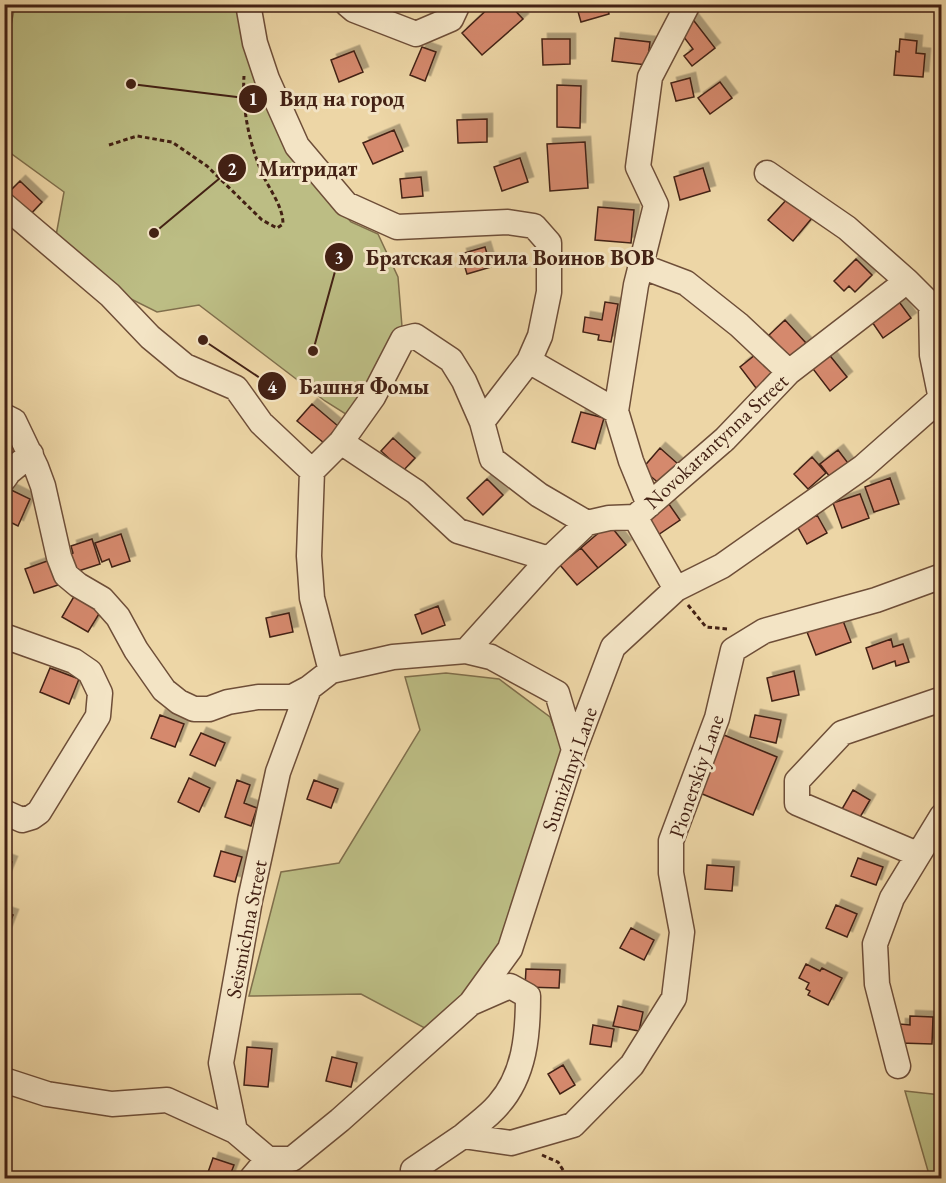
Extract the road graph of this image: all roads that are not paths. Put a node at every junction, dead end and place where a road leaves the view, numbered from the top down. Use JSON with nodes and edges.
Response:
{"nodes":[{"id":1,"x":248,"y":4,"type":"edge"},
{"id":2,"x":347,"y":4,"type":"edge"},
{"id":3,"x":458,"y":4,"type":"edge"},
{"id":4,"x":688,"y":4,"type":"edge"},
{"id":5,"x":767,"y":173,"type":"dead end"},
{"id":6,"x":4,"y":205,"type":"edge"},
{"id":7,"x":641,"y":266,"type":"junction"},
{"id":8,"x":906,"y":281,"type":"junction"},
{"id":9,"x":936,"y":300,"type":"edge"},
{"id":10,"x":530,"y":361,"type":"junction"},
{"id":11,"x":789,"y":372,"type":"junction"},
{"id":12,"x":941,"y":401,"type":"edge"},
{"id":13,"x":616,"y":411,"type":"junction"},
{"id":14,"x":4,"y":416,"type":"edge"},
{"id":15,"x":483,"y":422,"type":"junction"},
{"id":16,"x":341,"y":442,"type":"junction"},
{"id":17,"x":31,"y":454,"type":"junction"},
{"id":18,"x":312,"y":471,"type":"junction"},
{"id":19,"x":4,"y":479,"type":"edge"},
{"id":20,"x":642,"y":511,"type":"junction"},
{"id":21,"x":587,"y":523,"type":"junction"},
{"id":22,"x":549,"y":559,"type":"junction"},
{"id":23,"x":942,"y":576,"type":"edge"},
{"id":24,"x":676,"y":589,"type":"junction"},
{"id":25,"x":4,"y":636,"type":"edge"},
{"id":26,"x":466,"y":651,"type":"junction"},
{"id":27,"x":331,"y":671,"type":"junction"},
{"id":28,"x":309,"y":688,"type":"junction"},
{"id":29,"x":942,"y":699,"type":"edge"},
{"id":30,"x":574,"y":750,"type":"junction"},
{"id":31,"x":13,"y":816,"type":"edge"},
{"id":32,"x":942,"y":816,"type":"edge"},
{"id":33,"x":917,"y":854,"type":"junction"},
{"id":34,"x":471,"y":1003,"type":"junction"},
{"id":35,"x":898,"y":1066,"type":"dead end"},
{"id":36,"x":4,"y":1080,"type":"edge"},
{"id":37,"x":235,"y":1131,"type":"junction"},
{"id":38,"x":462,"y":1136,"type":"junction"},
{"id":39,"x":268,"y":1159,"type":"junction"},
{"id":40,"x":413,"y":1170,"type":"dead end"},
{"id":41,"x":252,"y":1179,"type":"edge"}],
"edges":[{"from":1,"to":10,"type":"street"},
{"from":2,"to":3,"type":"street"},
{"from":4,"to":7,"type":"street"},
{"from":5,"to":8,"type":"street"},
{"from":6,"to":18,"type":"street"},
{"from":7,"to":11,"type":"street"},
{"from":7,"to":13,"type":"street"},
{"from":8,"to":9,"type":"street"},
{"from":8,"to":11,"type":"street","name":"Novokarantynna Street"},
{"from":9,"to":12,"type":"street"},
{"from":10,"to":13,"type":"street"},
{"from":10,"to":15,"type":"street"},
{"from":11,"to":20,"type":"street","name":"Novokarantynna Street"},
{"from":12,"to":24,"type":"street","name":"Sumizhnyi Lane"},
{"from":13,"to":20,"type":"street"},
{"from":14,"to":17,"type":"street"},
{"from":15,"to":16,"type":"street"},
{"from":15,"to":21,"type":"street"},
{"from":16,"to":18,"type":"street"},
{"from":16,"to":22,"type":"street"},
{"from":17,"to":19,"type":"street"},
{"from":17,"to":28,"type":"street"},
{"from":18,"to":27,"type":"street"},
{"from":20,"to":21,"type":"street","name":"Novokarantynna Street"},
{"from":20,"to":24,"type":"street"},
{"from":21,"to":22,"type":"street"},
{"from":22,"to":26,"type":"street"},
{"from":23,"to":38,"type":"street","name":"Pionerskiy Lane"},
{"from":24,"to":30,"type":"street","name":"Sumizhnyi Lane"},
{"from":25,"to":31,"type":"street"},
{"from":26,"to":27,"type":"street"},
{"from":26,"to":30,"type":"street"},
{"from":27,"to":28,"type":"street"},
{"from":28,"to":37,"type":"street","name":"Seismichna Street"},
{"from":29,"to":33,"type":"street"},
{"from":30,"to":34,"type":"street","name":"Sumizhnyi Lane"},
{"from":32,"to":33,"type":"street"},
{"from":33,"to":35,"type":"street"},
{"from":34,"to":38,"type":"street"},
{"from":34,"to":39,"type":"street","name":"Sumizhnyi Lane"},
{"from":36,"to":37,"type":"street"},
{"from":37,"to":39,"type":"street"},
{"from":38,"to":40,"type":"street"},
{"from":39,"to":41,"type":"street"}]}
